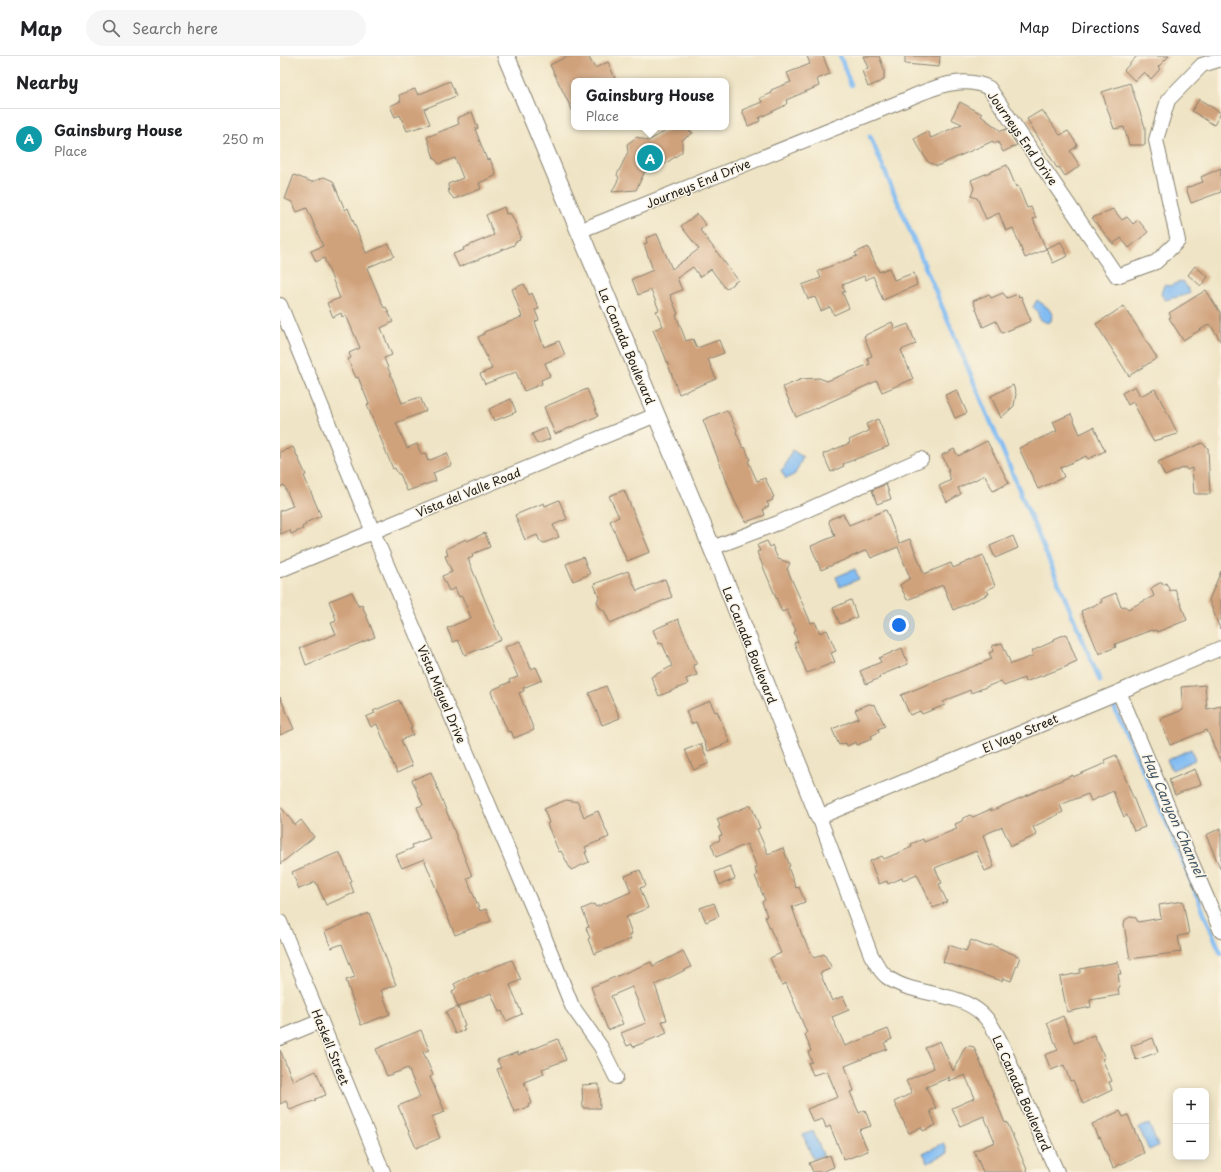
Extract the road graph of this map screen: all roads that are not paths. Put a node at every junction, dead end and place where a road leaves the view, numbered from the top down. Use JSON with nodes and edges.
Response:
{"nodes":[{"id":1,"x":506,"y":56,"type":"edge"},
{"id":2,"x":1221,"y":59,"type":"edge"},
{"id":3,"x":579,"y":231,"type":"junction"},
{"id":4,"x":280,"y":305,"type":"edge"},
{"id":5,"x":656,"y":415,"type":"junction"},
{"id":6,"x":921,"y":459,"type":"dead end"},
{"id":7,"x":373,"y":532,"type":"junction"},
{"id":8,"x":712,"y":548,"type":"junction"},
{"id":9,"x":280,"y":570,"type":"edge"},
{"id":10,"x":1221,"y":648,"type":"edge"},
{"id":11,"x":1119,"y":692,"type":"junction"},
{"id":12,"x":818,"y":817,"type":"junction"},
{"id":13,"x":280,"y":922,"type":"edge"},
{"id":14,"x":1221,"y":931,"type":"edge"},
{"id":15,"x":321,"y":1022,"type":"junction"},
{"id":16,"x":280,"y":1038,"type":"edge"},
{"id":17,"x":616,"y":1077,"type":"dead end"},
{"id":18,"x":382,"y":1172,"type":"edge"},
{"id":19,"x":1057,"y":1172,"type":"edge"}],
"edges":[{"from":1,"to":3,"type":"street","name":"La Canada Boulevard"},
{"from":2,"to":3,"type":"street","name":"Journeys End Drive"},
{"from":3,"to":5,"type":"street","name":"La Canada Boulevard"},
{"from":4,"to":7,"type":"street","name":"Vista Miguel Drive"},
{"from":5,"to":7,"type":"street","name":"Vista del Valle Road"},
{"from":5,"to":8,"type":"street","name":"La Canada Boulevard"},
{"from":6,"to":8,"type":"street"},
{"from":7,"to":9,"type":"street","name":"Vista del Valle Road"},
{"from":7,"to":17,"type":"street","name":"Vista Miguel Drive"},
{"from":8,"to":12,"type":"street","name":"La Canada Boulevard"},
{"from":10,"to":11,"type":"street","name":"El Vago Street"},
{"from":11,"to":12,"type":"street","name":"El Vago Street"},
{"from":11,"to":14,"type":"street"},
{"from":12,"to":19,"type":"street","name":"La Canada Boulevard"},
{"from":13,"to":15,"type":"street","name":"Haskell Street"},
{"from":15,"to":16,"type":"street"},
{"from":15,"to":18,"type":"street","name":"Haskell Street"}]}
